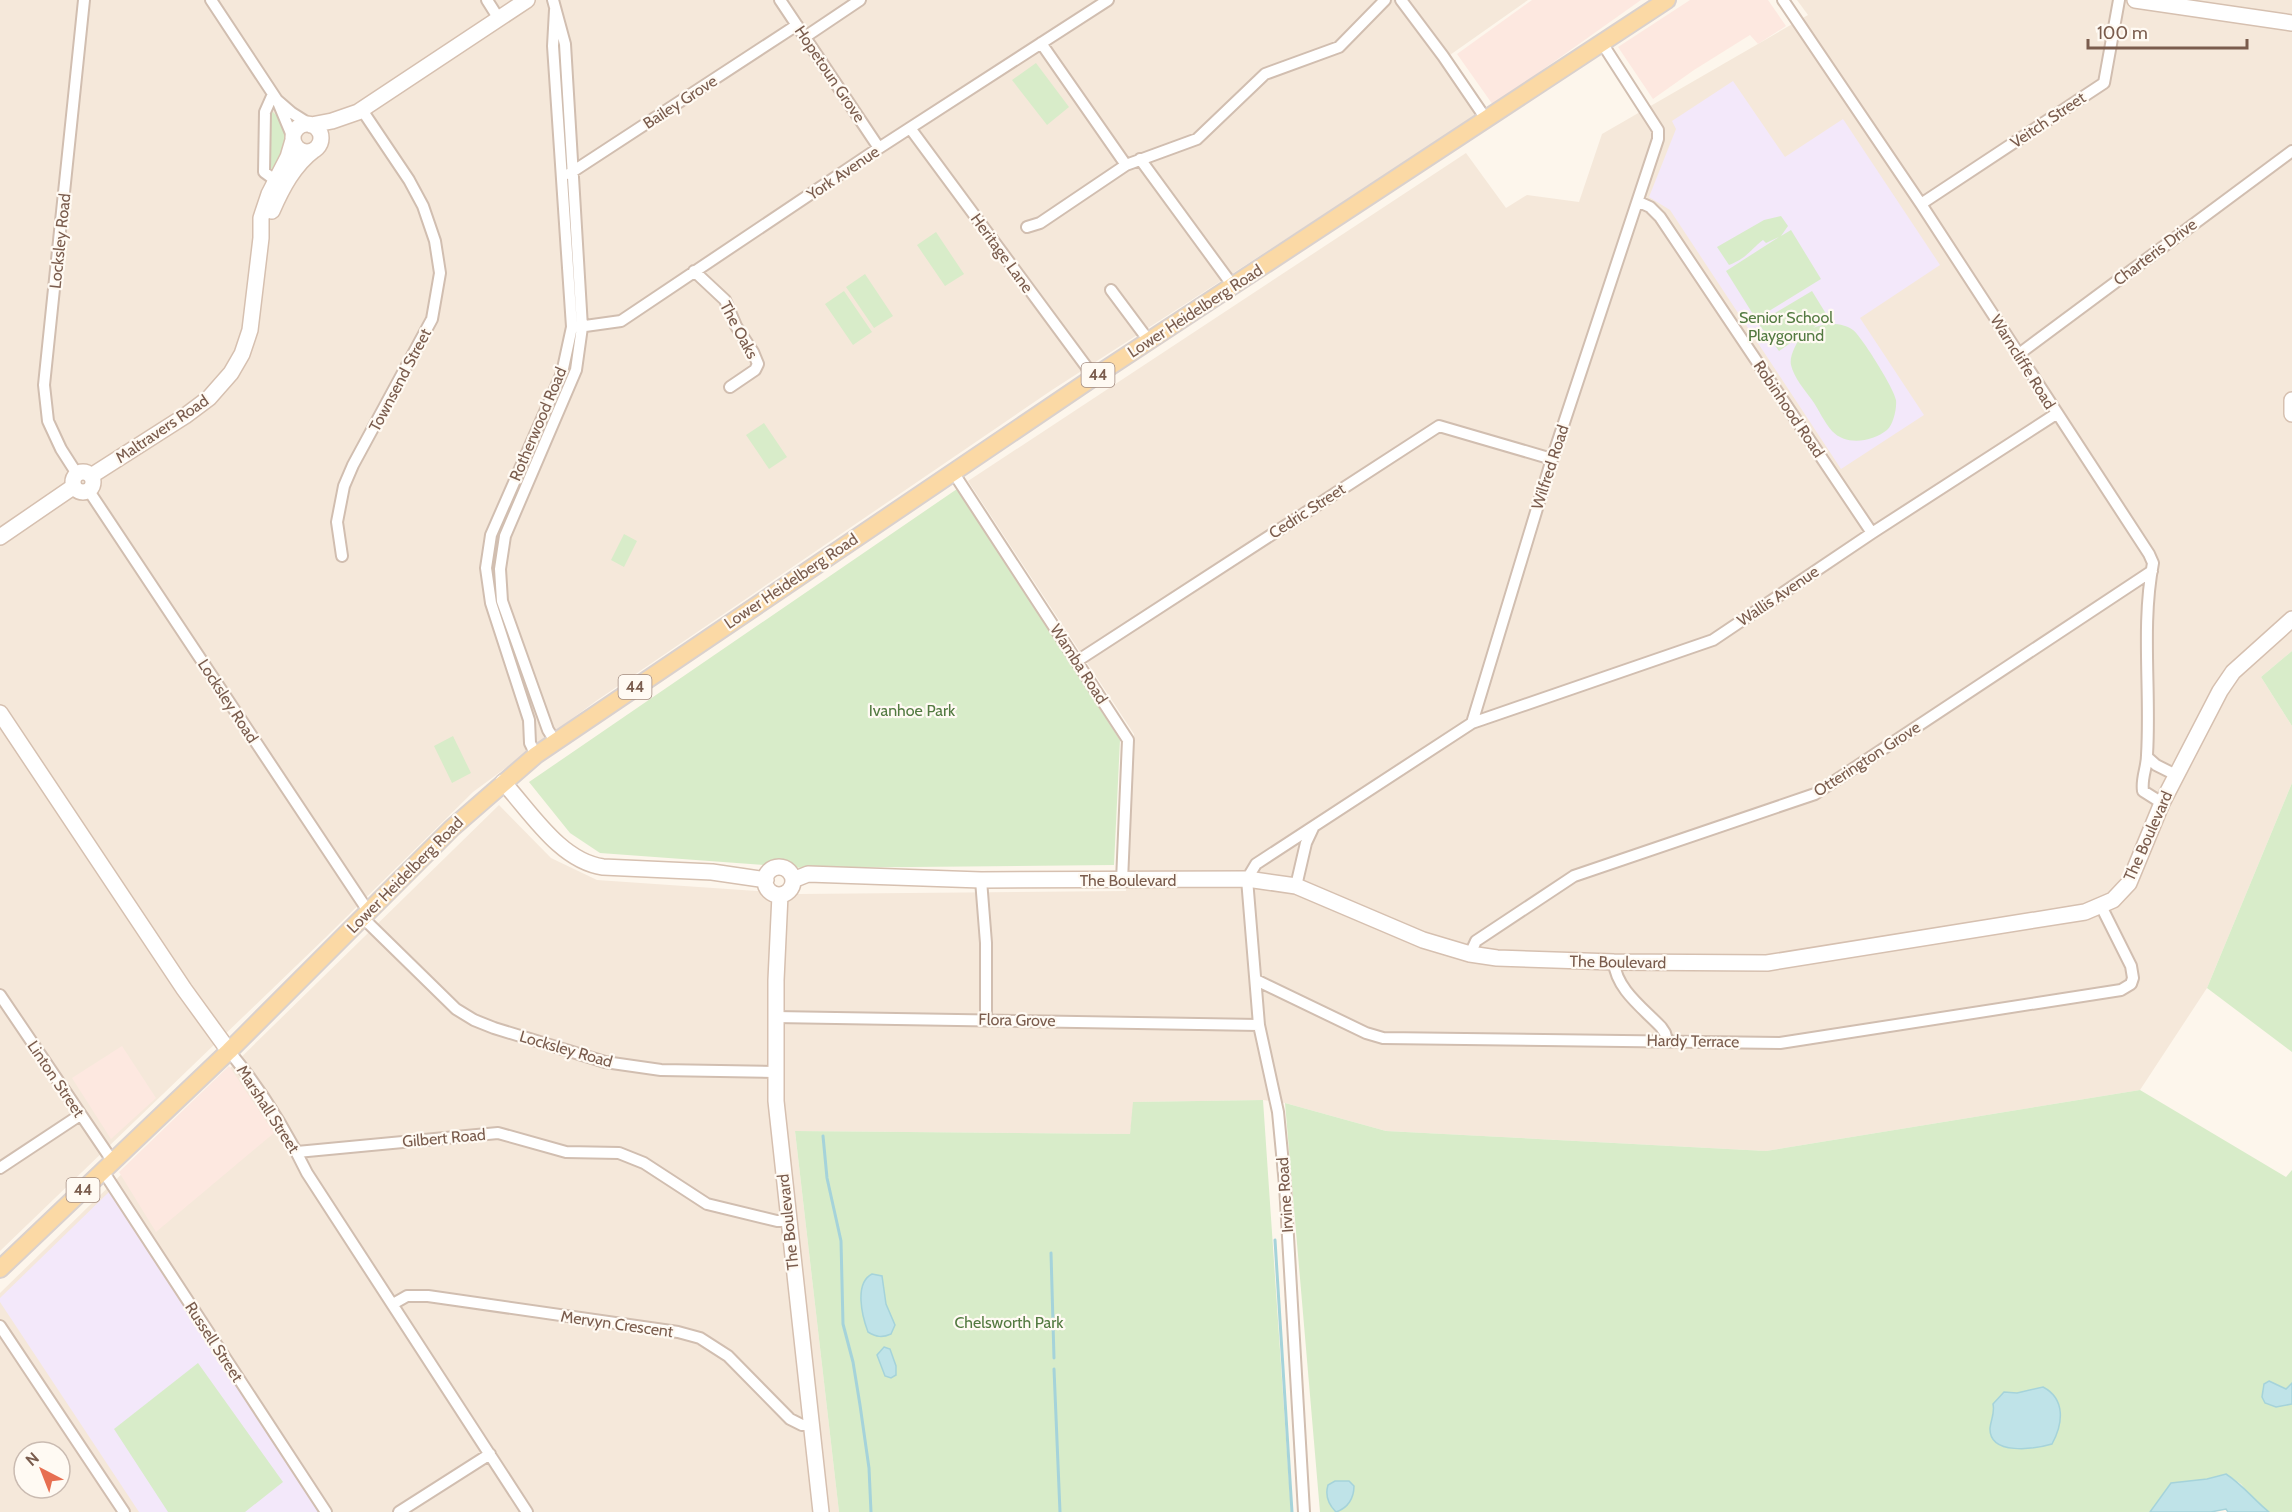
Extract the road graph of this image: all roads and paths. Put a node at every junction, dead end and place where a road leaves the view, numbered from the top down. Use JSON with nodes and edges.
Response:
{"nodes":[{"id":1,"x":84,"y":0,"type":"edge"},
{"id":2,"x":211,"y":0,"type":"edge"},
{"id":3,"x":486,"y":0,"type":"edge"},
{"id":4,"x":527,"y":0,"type":"edge"},
{"id":5,"x":780,"y":0,"type":"edge"},
{"id":6,"x":860,"y":0,"type":"edge"},
{"id":7,"x":1108,"y":0,"type":"edge"},
{"id":8,"x":1385,"y":0,"type":"edge"},
{"id":9,"x":1401,"y":0,"type":"edge"},
{"id":10,"x":1667,"y":0,"type":"edge"},
{"id":11,"x":1783,"y":0,"type":"edge"},
{"id":12,"x":2119,"y":0,"type":"edge"},
{"id":13,"x":2135,"y":0,"type":"edge"},
{"id":14,"x":554,"y":5,"type":"edge"},
{"id":15,"x":499,"y":18,"type":"junction"},
{"id":16,"x":2292,"y":23,"type":"edge"},
{"id":17,"x":797,"y":25,"type":"junction"},
{"id":18,"x":805,"y":37,"type":"junction"},
{"id":19,"x":1602,"y":43,"type":"junction"},
{"id":20,"x":1041,"y":44,"type":"junction"},
{"id":21,"x":275,"y":97,"type":"junction"},
{"id":22,"x":360,"y":111,"type":"junction"},
{"id":23,"x":1486,"y":120,"type":"junction"},
{"id":24,"x":311,"y":125,"type":"junction"},
{"id":25,"x":910,"y":128,"type":"junction"},
{"id":26,"x":293,"y":139,"type":"junction"},
{"id":27,"x":317,"y":147,"type":"junction"},
{"id":28,"x":879,"y":148,"type":"junction"},
{"id":29,"x":2292,"y":151,"type":"edge"},
{"id":30,"x":1140,"y":159,"type":"junction"},
{"id":31,"x":1126,"y":165,"type":"junction"},
{"id":32,"x":573,"y":172,"type":"junction"},
{"id":33,"x":562,"y":176,"type":"junction"},
{"id":34,"x":275,"y":180,"type":"junction"},
{"id":35,"x":1639,"y":202,"type":"junction"},
{"id":36,"x":1921,"y":204,"type":"junction"},
{"id":37,"x":1027,"y":227,"type":"dead end"},
{"id":38,"x":261,"y":238,"type":"junction"},
{"id":39,"x":694,"y":271,"type":"junction"},
{"id":40,"x":1233,"y":286,"type":"junction"},
{"id":41,"x":1111,"y":290,"type":"dead end"},
{"id":42,"x":577,"y":327,"type":"junction"},
{"id":43,"x":1149,"y":341,"type":"junction"},
{"id":44,"x":2019,"y":354,"type":"junction"},
{"id":45,"x":1094,"y":377,"type":"junction"},
{"id":46,"x":730,"y":387,"type":"dead end"},
{"id":47,"x":2292,"y":400,"type":"edge"},
{"id":48,"x":2056,"y":414,"type":"junction"},
{"id":49,"x":2292,"y":414,"type":"edge"},
{"id":50,"x":1552,"y":459,"type":"junction"},
{"id":51,"x":953,"y":472,"type":"junction"},
{"id":52,"x":83,"y":482,"type":"junction"},
{"id":53,"x":1872,"y":533,"type":"junction"},
{"id":54,"x":0,"y":537,"type":"edge"},
{"id":55,"x":342,"y":556,"type":"dead end"},
{"id":56,"x":2152,"y":572,"type":"junction"},
{"id":57,"x":2292,"y":619,"type":"edge"},
{"id":58,"x":1077,"y":661,"type":"junction"},
{"id":59,"x":0,"y":713,"type":"edge"},
{"id":60,"x":1472,"y":723,"type":"junction"},
{"id":61,"x":555,"y":741,"type":"junction"},
{"id":62,"x":536,"y":755,"type":"junction"},
{"id":63,"x":2147,"y":757,"type":"junction"},
{"id":64,"x":2176,"y":775,"type":"junction"},
{"id":65,"x":503,"y":782,"type":"junction"},
{"id":66,"x":2162,"y":803,"type":"junction"},
{"id":67,"x":1313,"y":828,"type":"junction"},
{"id":68,"x":1248,"y":879,"type":"junction"},
{"id":69,"x":766,"y":880,"type":"junction"},
{"id":70,"x":793,"y":880,"type":"junction"},
{"id":71,"x":981,"y":880,"type":"junction"},
{"id":72,"x":1122,"y":880,"type":"junction"},
{"id":73,"x":1296,"y":885,"type":"junction"},
{"id":74,"x":780,"y":895,"type":"junction"},
{"id":75,"x":2101,"y":906,"type":"junction"},
{"id":76,"x":365,"y":914,"type":"junction"},
{"id":77,"x":1470,"y":954,"type":"junction"},
{"id":78,"x":1614,"y":962,"type":"junction"},
{"id":79,"x":1256,"y":980,"type":"junction"},
{"id":80,"x":0,"y":995,"type":"edge"},
{"id":81,"x":775,"y":1017,"type":"junction"},
{"id":82,"x":986,"y":1019,"type":"junction"},
{"id":83,"x":1259,"y":1025,"type":"junction"},
{"id":84,"x":1667,"y":1040,"type":"junction"},
{"id":85,"x":229,"y":1051,"type":"junction"},
{"id":86,"x":775,"y":1072,"type":"junction"},
{"id":87,"x":80,"y":1115,"type":"junction"},
{"id":88,"x":297,"y":1152,"type":"junction"},
{"id":89,"x":108,"y":1167,"type":"junction"},
{"id":90,"x":0,"y":1168,"type":"edge"},
{"id":91,"x":788,"y":1221,"type":"junction"},
{"id":92,"x":0,"y":1269,"type":"edge"},
{"id":93,"x":393,"y":1304,"type":"junction"},
{"id":94,"x":0,"y":1326,"type":"edge"},
{"id":95,"x":811,"y":1425,"type":"junction"},
{"id":96,"x":490,"y":1454,"type":"junction"},
{"id":97,"x":124,"y":1512,"type":"edge"},
{"id":98,"x":326,"y":1512,"type":"edge"},
{"id":99,"x":399,"y":1512,"type":"edge"},
{"id":100,"x":527,"y":1512,"type":"edge"},
{"id":101,"x":821,"y":1512,"type":"edge"},
{"id":102,"x":1304,"y":1512,"type":"edge"}],
"edges":[{"from":1,"to":52,"type":"street","name":"Locksley Road"},
{"from":2,"to":21,"type":"street"},
{"from":3,"to":15,"type":"street"},
{"from":4,"to":15,"type":"street","name":"Maltravers Road"},
{"from":5,"to":17,"type":"street","name":"Hopetoun Grove"},
{"from":6,"to":18,"type":"street"},
{"from":7,"to":20,"type":"street","name":"York Avenue"},
{"from":8,"to":30,"type":"street"},
{"from":9,"to":23,"type":"street"},
{"from":10,"to":19,"type":"main road","name":"Lower Heidelberg Road","number":"44"},
{"from":11,"to":36,"type":"street","name":"Warncliffe Road"},
{"from":12,"to":36,"type":"street","name":"Veitch Street"},
{"from":13,"to":16,"type":"street"},
{"from":14,"to":32,"type":"street","name":"Rotherwood Road"},
{"from":14,"to":33,"type":"street","name":"Rotherwood Road"},
{"from":15,"to":22,"type":"street","name":"Maltravers Road"},
{"from":17,"to":18,"type":"street","name":"Hopetoun Grove"},
{"from":17,"to":32,"type":"street","name":"Bailey Grove"},
{"from":18,"to":28,"type":"street","name":"Hopetoun Grove"},
{"from":19,"to":23,"type":"main road","name":"Lower Heidelberg Road","number":"44"},
{"from":19,"to":35,"type":"street","name":"Wilfred Road"},
{"from":20,"to":25,"type":"street","name":"York Avenue"},
{"from":20,"to":31,"type":"street"},
{"from":21,"to":24,"type":"street"},
{"from":21,"to":26,"type":"street"},
{"from":21,"to":34,"type":"street"},
{"from":22,"to":24,"type":"street","name":"Maltravers Road"},
{"from":22,"to":27,"type":"street","name":"Maltravers Road"},
{"from":22,"to":55,"type":"street","name":"Townsend Street"},
{"from":23,"to":40,"type":"main road","name":"Lower Heidelberg Road","number":"44"},
{"from":24,"to":26,"type":"street"},
{"from":24,"to":27,"type":"street"},
{"from":25,"to":28,"type":"street","name":"York Avenue"},
{"from":25,"to":45,"type":"street","name":"Heritage Lane"},
{"from":26,"to":27,"type":"street"},
{"from":26,"to":34,"type":"street","name":"Maltravers Road"},
{"from":27,"to":38,"type":"street","name":"Maltravers Road"},
{"from":28,"to":39,"type":"street","name":"York Avenue"},
{"from":29,"to":44,"type":"street","name":"Charteris Drive"},
{"from":30,"to":31,"type":"street"},
{"from":30,"to":40,"type":"street"},
{"from":31,"to":37,"type":"street"},
{"from":32,"to":33,"type":"street","name":"Bailey Grove"},
{"from":32,"to":42,"type":"street","name":"Rotherwood Road"},
{"from":33,"to":42,"type":"street","name":"Rotherwood Road"},
{"from":34,"to":38,"type":"street","name":"Maltravers Road"},
{"from":35,"to":50,"type":"street","name":"Wilfred Road"},
{"from":35,"to":53,"type":"street","name":"Robinhood Road"},
{"from":36,"to":44,"type":"street","name":"Warncliffe Road"},
{"from":38,"to":52,"type":"street","name":"Maltravers Road"},
{"from":39,"to":42,"type":"street","name":"York Avenue"},
{"from":39,"to":46,"type":"street","name":"The Oaks"},
{"from":40,"to":43,"type":"main road","name":"Lower Heidelberg Road","number":"44"},
{"from":41,"to":43,"type":"street"},
{"from":42,"to":61,"type":"street","name":"Rotherwood Road"},
{"from":42,"to":62,"type":"street","name":"Rotherwood Road"},
{"from":43,"to":45,"type":"main road","name":"Lower Heidelberg Road","number":"44"},
{"from":44,"to":48,"type":"street","name":"Warncliffe Road"},
{"from":45,"to":51,"type":"main road","name":"Lower Heidelberg Road","number":"44"},
{"from":47,"to":49,"type":"street"},
{"from":48,"to":53,"type":"street","name":"Wallis Avenue"},
{"from":48,"to":56,"type":"street","name":"Warncliffe Road"},
{"from":50,"to":58,"type":"street","name":"Cedric Street"},
{"from":50,"to":60,"type":"street","name":"Wilfred Road"},
{"from":51,"to":58,"type":"street","name":"Wamba Road"},
{"from":51,"to":61,"type":"main road","name":"Lower Heidelberg Road","number":"44"},
{"from":52,"to":54,"type":"street","name":"Maltravers Road"},
{"from":52,"to":76,"type":"street","name":"Locksley Road"},
{"from":53,"to":60,"type":"street","name":"Wallis Avenue"},
{"from":56,"to":63,"type":"street","name":"Warncliffe Road"},
{"from":56,"to":77,"type":"street","name":"Otterington Grove"},
{"from":57,"to":64,"type":"street","name":"The Boulevard"},
{"from":58,"to":72,"type":"street","name":"Wamba Road"},
{"from":59,"to":85,"type":"street","name":"Marshall Street"},
{"from":60,"to":67,"type":"street"},
{"from":61,"to":62,"type":"main road","name":"Lower Heidelberg Road","number":"44"},
{"from":62,"to":65,"type":"main road","name":"Lower Heidelberg Road","number":"44"},
{"from":63,"to":64,"type":"street"},
{"from":63,"to":66,"type":"street","name":"Warncliffe Road"},
{"from":64,"to":66,"type":"street","name":"The Boulevard"},
{"from":65,"to":69,"type":"street"},
{"from":65,"to":76,"type":"main road","name":"Lower Heidelberg Road","number":"44"},
{"from":66,"to":75,"type":"street","name":"The Boulevard"},
{"from":67,"to":68,"type":"street"},
{"from":67,"to":73,"type":"street"},
{"from":68,"to":72,"type":"street","name":"The Boulevard"},
{"from":68,"to":73,"type":"street","name":"The Boulevard"},
{"from":68,"to":79,"type":"street","name":"Irvine Road"},
{"from":69,"to":70,"type":"street"},
{"from":69,"to":74,"type":"street"},
{"from":70,"to":71,"type":"street","name":"The Boulevard"},
{"from":70,"to":74,"type":"street"},
{"from":71,"to":72,"type":"street","name":"The Boulevard"},
{"from":71,"to":82,"type":"street"},
{"from":73,"to":77,"type":"street","name":"The Boulevard"},
{"from":74,"to":81,"type":"street","name":"The Boulevard"},
{"from":75,"to":78,"type":"street","name":"The Boulevard"},
{"from":75,"to":84,"type":"street","name":"Hardy Terrace"},
{"from":76,"to":85,"type":"main road","name":"Lower Heidelberg Road","number":"44"},
{"from":76,"to":86,"type":"street","name":"Locksley Road"},
{"from":77,"to":78,"type":"street","name":"The Boulevard"},
{"from":78,"to":84,"type":"street"},
{"from":79,"to":83,"type":"street","name":"Irvine Road"},
{"from":79,"to":84,"type":"street","name":"Hardy Terrace"},
{"from":80,"to":87,"type":"street","name":"Linton Street"},
{"from":81,"to":82,"type":"street","name":"Flora Grove"},
{"from":81,"to":86,"type":"street","name":"The Boulevard"},
{"from":82,"to":83,"type":"street","name":"Flora Grove"},
{"from":83,"to":102,"type":"street","name":"Irvine Road"},
{"from":85,"to":88,"type":"street","name":"Marshall Street"},
{"from":85,"to":89,"type":"main road","name":"Lower Heidelberg Road","number":"44"},
{"from":86,"to":91,"type":"street","name":"The Boulevard"},
{"from":87,"to":89,"type":"street","name":"Linton Street"},
{"from":87,"to":90,"type":"street"},
{"from":88,"to":91,"type":"street","name":"Gilbert Road"},
{"from":88,"to":93,"type":"street","name":"Marshall Street"},
{"from":89,"to":92,"type":"main road","name":"Lower Heidelberg Road","number":"44"},
{"from":89,"to":98,"type":"street","name":"Russell Street"},
{"from":91,"to":95,"type":"street","name":"The Boulevard"},
{"from":93,"to":95,"type":"street","name":"Mervyn Crescent"},
{"from":93,"to":96,"type":"street","name":"Marshall Street"},
{"from":94,"to":97,"type":"street"},
{"from":95,"to":101,"type":"street","name":"The Boulevard"},
{"from":96,"to":99,"type":"street"},
{"from":96,"to":100,"type":"street","name":"Marshall Street"}]}
